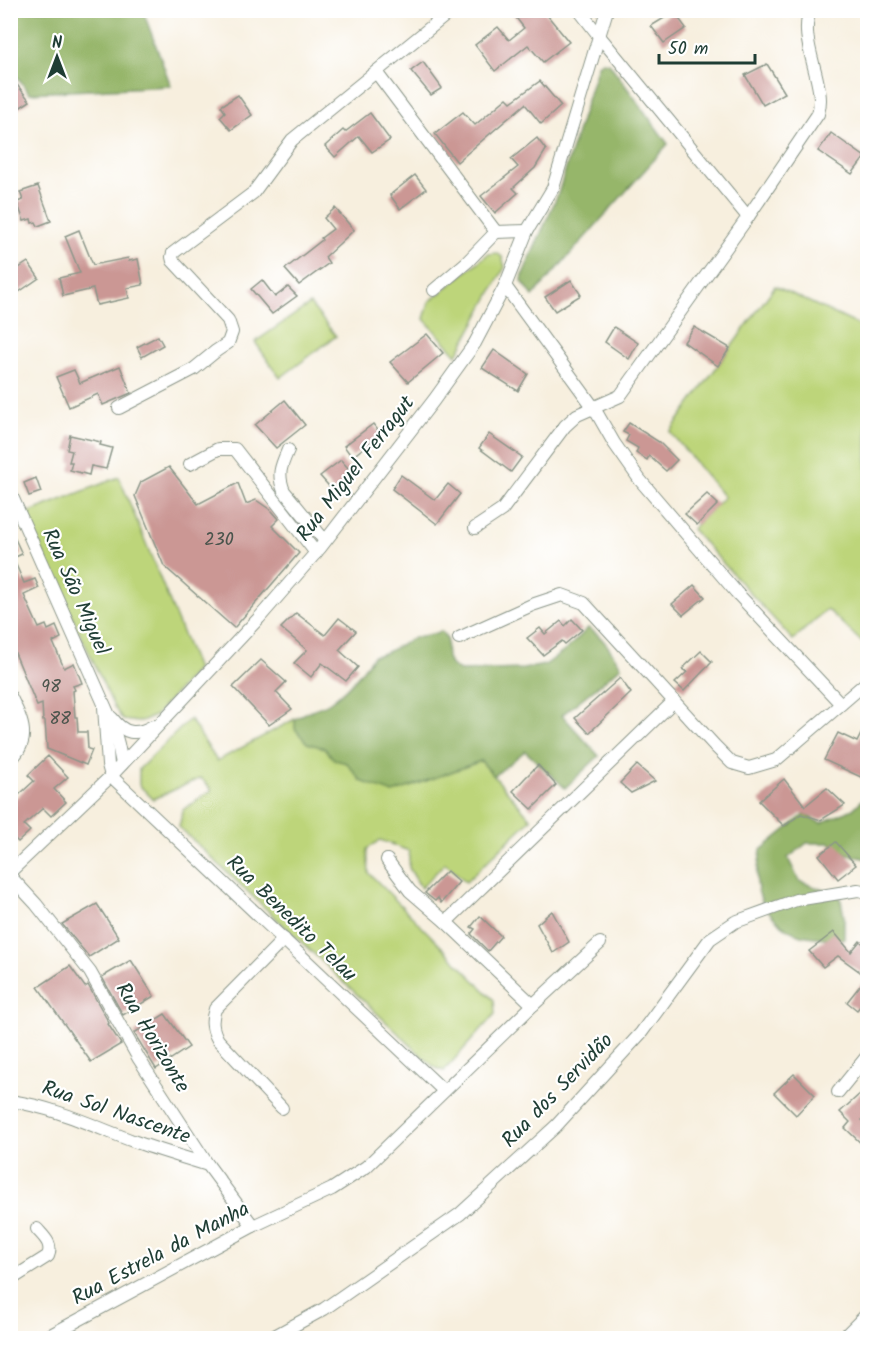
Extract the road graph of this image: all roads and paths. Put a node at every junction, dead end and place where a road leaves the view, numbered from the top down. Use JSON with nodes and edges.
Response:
{"nodes":[{"id":1,"x":452,"y":10,"type":"edge"},
{"id":2,"x":579,"y":10,"type":"edge"},
{"id":3,"x":607,"y":10,"type":"edge"},
{"id":4,"x":811,"y":10,"type":"edge"},
{"id":5,"x":600,"y":38,"type":"junction"},
{"id":6,"x":376,"y":72,"type":"junction"},
{"id":7,"x":748,"y":217,"type":"junction"},
{"id":8,"x":527,"y":231,"type":"junction"},
{"id":9,"x":496,"y":232,"type":"junction"},
{"id":10,"x":505,"y":286,"type":"junction"},
{"id":11,"x":434,"y":290,"type":"dead end"},
{"id":12,"x":119,"y":408,"type":"dead end"},
{"id":13,"x":594,"y":408,"type":"junction"},
{"id":14,"x":288,"y":450,"type":"dead end"},
{"id":15,"x":190,"y":464,"type":"dead end"},
{"id":16,"x":10,"y":492,"type":"edge"},
{"id":17,"x":475,"y":528,"type":"dead end"},
{"id":18,"x":326,"y":541,"type":"junction"},
{"id":19,"x":316,"y":553,"type":"junction"},
{"id":20,"x":459,"y":638,"type":"dead end"},
{"id":21,"x":867,"y":681,"type":"edge"},
{"id":22,"x":10,"y":696,"type":"edge"},
{"id":23,"x":674,"y":701,"type":"junction"},
{"id":24,"x":841,"y":704,"type":"junction"},
{"id":25,"x":105,"y":707,"type":"junction"},
{"id":26,"x":161,"y":721,"type":"junction"},
{"id":27,"x":10,"y":760,"type":"edge"},
{"id":28,"x":122,"y":764,"type":"junction"},
{"id":29,"x":111,"y":776,"type":"junction"},
{"id":30,"x":387,"y":860,"type":"dead end"},
{"id":31,"x":10,"y":874,"type":"edge"},
{"id":32,"x":867,"y":892,"type":"edge"},
{"id":33,"x":446,"y":922,"type":"junction"},
{"id":34,"x":284,"y":939,"type":"junction"},
{"id":35,"x":600,"y":943,"type":"dead end"},
{"id":36,"x":533,"y":1005,"type":"junction"},
{"id":37,"x":867,"y":1055,"type":"edge"},
{"id":38,"x":444,"y":1091,"type":"junction"},
{"id":39,"x":838,"y":1092,"type":"dead end"},
{"id":40,"x":10,"y":1101,"type":"edge"},
{"id":41,"x":282,"y":1108,"type":"dead end"},
{"id":42,"x":208,"y":1165,"type":"junction"},
{"id":43,"x":253,"y":1226,"type":"junction"},
{"id":44,"x":37,"y":1229,"type":"dead end"},
{"id":45,"x":10,"y":1280,"type":"edge"},
{"id":46,"x":867,"y":1314,"type":"edge"},
{"id":47,"x":848,"y":1337,"type":"edge"},
{"id":48,"x":45,"y":1338,"type":"edge"},
{"id":49,"x":271,"y":1338,"type":"edge"}],
"edges":[{"from":1,"to":6,"type":"street"},
{"from":2,"to":5,"type":"street"},
{"from":3,"to":5,"type":"street","name":"Rua Miguel Ferragut"},
{"from":4,"to":7,"type":"street"},
{"from":5,"to":7,"type":"street"},
{"from":5,"to":8,"type":"street","name":"Rua Miguel Ferragut"},
{"from":6,"to":9,"type":"street"},
{"from":6,"to":12,"type":"street"},
{"from":7,"to":13,"type":"street"},
{"from":8,"to":9,"type":"street"},
{"from":8,"to":10,"type":"street","name":"Rua Miguel Ferragut"},
{"from":9,"to":11,"type":"street"},
{"from":10,"to":13,"type":"street"},
{"from":10,"to":18,"type":"street","name":"Rua Miguel Ferragut"},
{"from":13,"to":17,"type":"street"},
{"from":13,"to":24,"type":"street"},
{"from":14,"to":18,"type":"street"},
{"from":15,"to":19,"type":"street"},
{"from":16,"to":25,"type":"street","name":"Rua São Miguel"},
{"from":18,"to":19,"type":"street","name":"Rua Miguel Ferragut"},
{"from":19,"to":26,"type":"street","name":"Rua Miguel Ferragut"},
{"from":20,"to":23,"type":"street"},
{"from":21,"to":24,"type":"street"},
{"from":22,"to":27,"type":"street"},
{"from":23,"to":24,"type":"street"},
{"from":23,"to":33,"type":"street"},
{"from":25,"to":26,"type":"street","name":"Rua São Miguel"},
{"from":25,"to":28,"type":"street","name":"Rua São Miguel"},
{"from":25,"to":29,"type":"street","name":"Rua São Miguel"},
{"from":26,"to":28,"type":"street","name":"Rua Miguel Ferragut"},
{"from":28,"to":29,"type":"street","name":"Rua Miguel Ferragut"},
{"from":29,"to":31,"type":"street","name":"Rua Miguel Ferragut"},
{"from":29,"to":34,"type":"street","name":"Rua Benedito Telau"},
{"from":30,"to":33,"type":"street"},
{"from":31,"to":42,"type":"street","name":"Rua Horizonte"},
{"from":32,"to":49,"type":"street","name":"Rua dos Servidão"},
{"from":33,"to":36,"type":"street"},
{"from":34,"to":38,"type":"street","name":"Rua Benedito Telau"},
{"from":34,"to":41,"type":"street"},
{"from":35,"to":36,"type":"street","name":"Rua Estrela da Manha"},
{"from":36,"to":38,"type":"street","name":"Rua Estrela da Manha"},
{"from":37,"to":39,"type":"street"},
{"from":38,"to":43,"type":"street","name":"Rua Estrela da Manha"},
{"from":40,"to":42,"type":"street","name":"Rua Sol Nascente"},
{"from":42,"to":43,"type":"street","name":"Rua Horizonte"},
{"from":43,"to":48,"type":"street","name":"Rua Estrela da Manha"},
{"from":44,"to":45,"type":"street"},
{"from":46,"to":47,"type":"street"}]}
